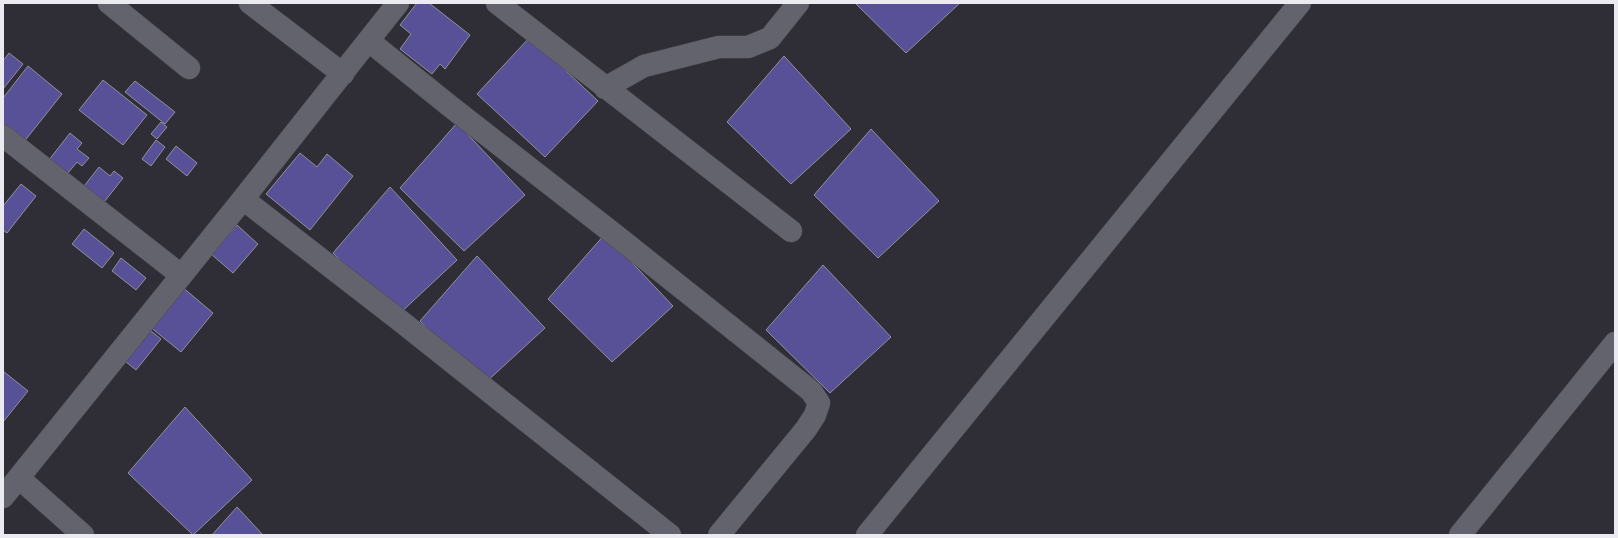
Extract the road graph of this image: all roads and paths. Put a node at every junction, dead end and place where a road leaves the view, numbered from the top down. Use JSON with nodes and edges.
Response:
{"nodes":[{"id":1,"x":109,"y":3,"type":"edge"},
{"id":2,"x":250,"y":3,"type":"edge"},
{"id":3,"x":398,"y":3,"type":"edge"},
{"id":4,"x":497,"y":3,"type":"edge"},
{"id":5,"x":798,"y":3,"type":"edge"},
{"id":6,"x":1300,"y":3,"type":"edge"},
{"id":7,"x":369,"y":41,"type":"junction"},
{"id":8,"x":189,"y":68,"type":"dead end"},
{"id":9,"x":342,"y":74,"type":"junction"},
{"id":10,"x":605,"y":88,"type":"junction"},
{"id":11,"x":3,"y":136,"type":"edge"},
{"id":12,"x":243,"y":200,"type":"junction"},
{"id":13,"x":791,"y":231,"type":"dead end"},
{"id":14,"x":181,"y":275,"type":"junction"},
{"id":15,"x":1615,"y":343,"type":"edge"},
{"id":16,"x":19,"y":478,"type":"junction"},
{"id":17,"x":3,"y":497,"type":"edge"},
{"id":18,"x":82,"y":535,"type":"edge"},
{"id":19,"x":670,"y":535,"type":"edge"},
{"id":20,"x":719,"y":535,"type":"edge"},
{"id":21,"x":867,"y":535,"type":"edge"},
{"id":22,"x":1460,"y":535,"type":"edge"}],
"edges":[{"from":1,"to":8,"type":"street"},
{"from":2,"to":9,"type":"street"},
{"from":3,"to":7,"type":"street"},
{"from":4,"to":10,"type":"street"},
{"from":5,"to":10,"type":"street"},
{"from":6,"to":21,"type":"street"},
{"from":7,"to":9,"type":"street"},
{"from":7,"to":20,"type":"street"},
{"from":9,"to":12,"type":"street"},
{"from":10,"to":13,"type":"street"},
{"from":11,"to":14,"type":"street"},
{"from":12,"to":14,"type":"street"},
{"from":12,"to":19,"type":"street"},
{"from":14,"to":16,"type":"street"},
{"from":15,"to":22,"type":"street"},
{"from":16,"to":17,"type":"street"},
{"from":16,"to":18,"type":"street"}]}
